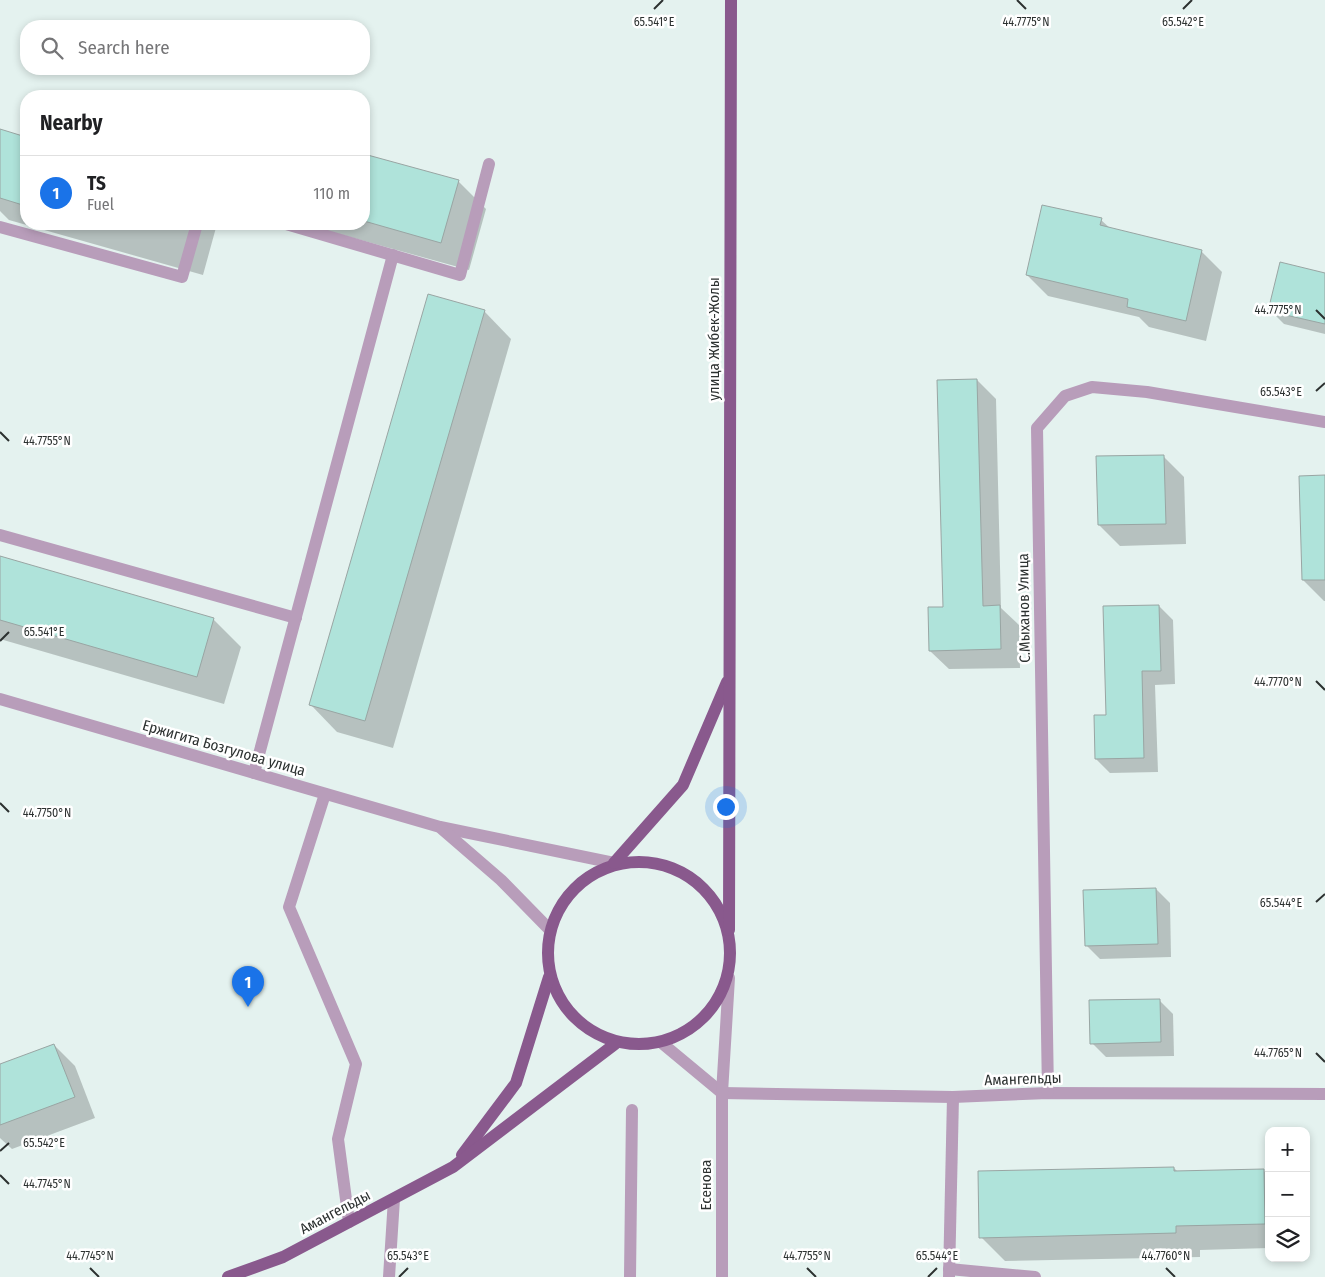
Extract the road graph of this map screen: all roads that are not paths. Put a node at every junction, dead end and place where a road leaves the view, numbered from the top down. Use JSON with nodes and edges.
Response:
{"nodes":[{"id":1,"x":732,"y":0,"type":"edge"},
{"id":2,"x":489,"y":164,"type":"dead end"},
{"id":3,"x":0,"y":227,"type":"edge"},
{"id":4,"x":195,"y":230,"type":"edge"},
{"id":5,"x":306,"y":230,"type":"edge"},
{"id":6,"x":393,"y":256,"type":"junction"},
{"id":7,"x":1325,"y":422,"type":"edge"},
{"id":8,"x":0,"y":535,"type":"edge"},
{"id":9,"x":296,"y":618,"type":"junction"},
{"id":10,"x":729,"y":678,"type":"junction"},
{"id":11,"x":0,"y":699,"type":"edge"},
{"id":12,"x":254,"y":773,"type":"junction"},
{"id":13,"x":325,"y":794,"type":"junction"},
{"id":14,"x":440,"y":827,"type":"junction"},
{"id":15,"x":614,"y":863,"type":"junction"},
{"id":16,"x":549,"y":929,"type":"junction"},
{"id":17,"x":729,"y":930,"type":"junction"},
{"id":18,"x":549,"y":977,"type":"junction"},
{"id":19,"x":729,"y":978,"type":"junction"},
{"id":20,"x":615,"y":1044,"type":"junction"},
{"id":21,"x":663,"y":1044,"type":"junction"},
{"id":22,"x":722,"y":1093,"type":"junction"},
{"id":23,"x":1048,"y":1094,"type":"junction"},
{"id":24,"x":1325,"y":1094,"type":"edge"},
{"id":25,"x":953,"y":1098,"type":"junction"},
{"id":26,"x":632,"y":1110,"type":"dead end"},
{"id":27,"x":453,"y":1167,"type":"junction"},
{"id":28,"x":394,"y":1199,"type":"junction"},
{"id":29,"x":349,"y":1222,"type":"junction"},
{"id":30,"x":949,"y":1273,"type":"edge"},
{"id":31,"x":228,"y":1277,"type":"edge"},
{"id":32,"x":389,"y":1277,"type":"edge"},
{"id":33,"x":630,"y":1277,"type":"edge"},
{"id":34,"x":722,"y":1277,"type":"edge"},
{"id":35,"x":1036,"y":1277,"type":"edge"}],
"edges":[{"from":1,"to":10,"type":"main road","name":"улица Жибек-Жолы"},
{"from":2,"to":6,"type":"street"},
{"from":3,"to":4,"type":"street"},
{"from":5,"to":6,"type":"street"},
{"from":6,"to":9,"type":"street"},
{"from":7,"to":23,"type":"street","name":"С.Мыханов Улица"},
{"from":8,"to":9,"type":"street"},
{"from":9,"to":12,"type":"street"},
{"from":10,"to":15,"type":"main road"},
{"from":10,"to":17,"type":"main road","name":"улица Жибек-Жолы"},
{"from":11,"to":12,"type":"street","name":"Ержигита Бозгулова улица"},
{"from":12,"to":13,"type":"street","name":"Ержигита Бозгулова улица"},
{"from":13,"to":14,"type":"street","name":"Ержигита Бозгулова улица"},
{"from":13,"to":29,"type":"street"},
{"from":14,"to":15,"type":"street","name":"Ержигита Бозгулова улица"},
{"from":14,"to":16,"type":"street"},
{"from":15,"to":16,"type":"main road"},
{"from":15,"to":17,"type":"main road"},
{"from":16,"to":18,"type":"main road"},
{"from":17,"to":19,"type":"main road","name":"улица Жибек-Жолы"},
{"from":18,"to":20,"type":"main road"},
{"from":18,"to":27,"type":"main road"},
{"from":19,"to":21,"type":"main road"},
{"from":19,"to":22,"type":"street","name":"Есенова"},
{"from":20,"to":21,"type":"main road"},
{"from":20,"to":27,"type":"main road","name":"Амангельды"},
{"from":21,"to":22,"type":"street"},
{"from":22,"to":25,"type":"street","name":"Амангельды"},
{"from":22,"to":34,"type":"street","name":"Есенова"},
{"from":23,"to":24,"type":"street","name":"Амангельды"},
{"from":23,"to":25,"type":"street","name":"Амангельды"},
{"from":25,"to":30,"type":"street"},
{"from":26,"to":33,"type":"street"},
{"from":27,"to":28,"type":"main road","name":"Амангельды"},
{"from":28,"to":29,"type":"main road","name":"Амангельды"},
{"from":28,"to":32,"type":"street"},
{"from":29,"to":31,"type":"main road","name":"Амангельды"},
{"from":30,"to":35,"type":"street"}]}
